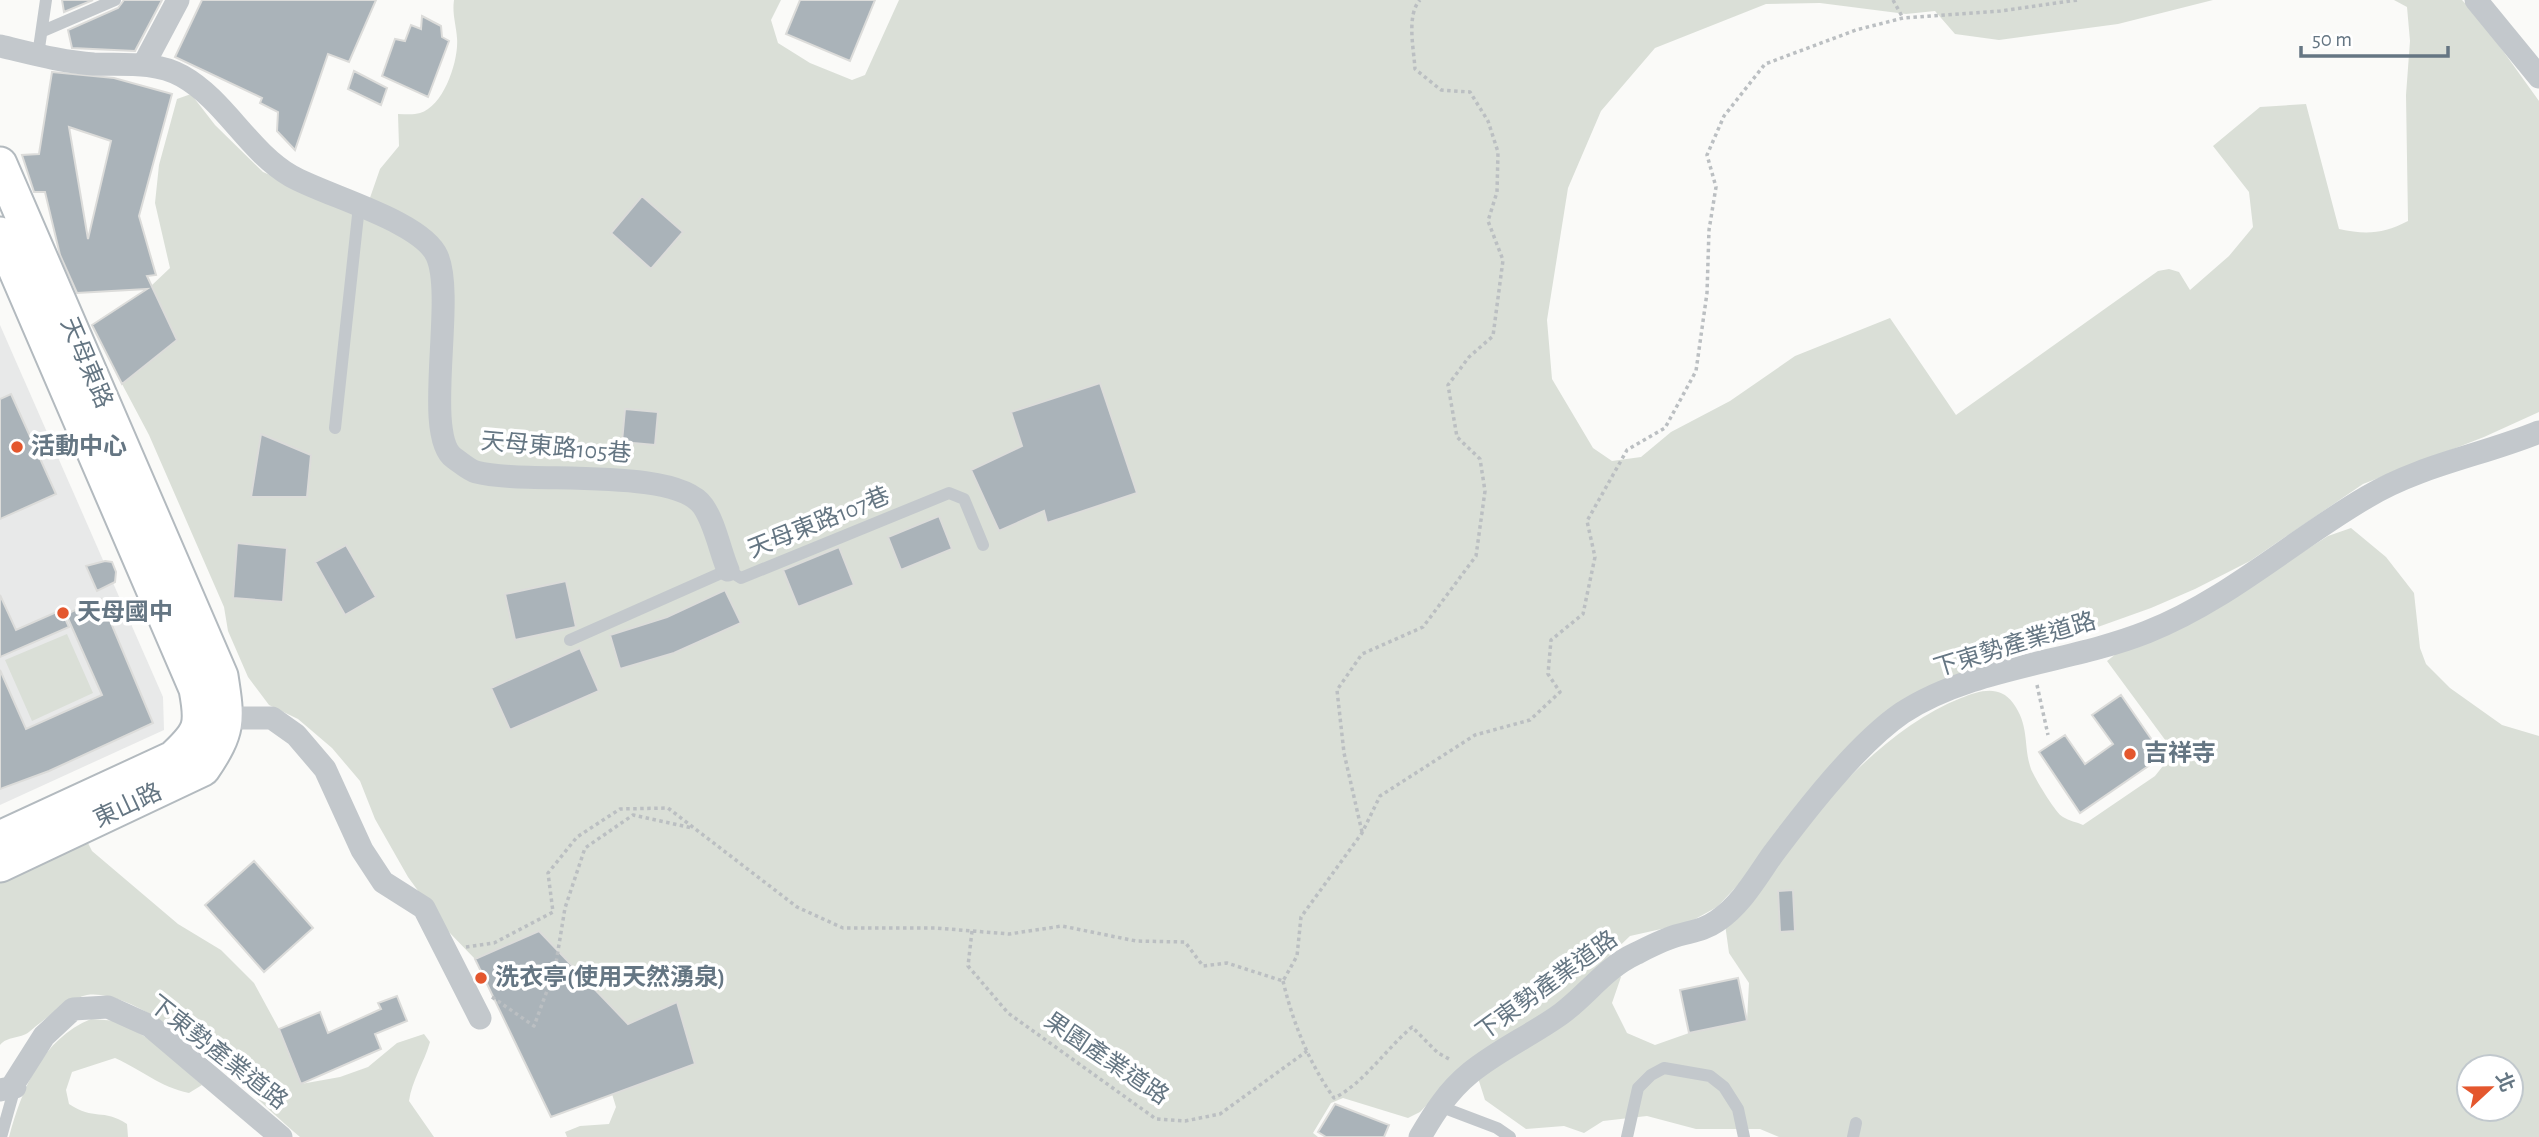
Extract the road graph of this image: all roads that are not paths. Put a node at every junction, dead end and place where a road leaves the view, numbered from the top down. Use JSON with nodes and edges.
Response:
{"nodes":[{"id":1,"x":46,"y":0,"type":"edge"},
{"id":2,"x":114,"y":0,"type":"edge"},
{"id":3,"x":178,"y":0,"type":"edge"},
{"id":4,"x":2476,"y":0,"type":"edge"},
{"id":5,"x":43,"y":31,"type":"junction"},
{"id":6,"x":0,"y":46,"type":"edge"},
{"id":7,"x":38,"y":55,"type":"junction"},
{"id":8,"x":145,"y":64,"type":"junction"},
{"id":9,"x":2539,"y":77,"type":"edge"},
{"id":10,"x":0,"y":164,"type":"edge"},
{"id":11,"x":359,"y":206,"type":"junction"},
{"id":12,"x":0,"y":233,"type":"edge"},
{"id":13,"x":335,"y":428,"type":"dead end"},
{"id":14,"x":2539,"y":432,"type":"edge"},
{"id":15,"x":983,"y":545,"type":"dead end"},
{"id":16,"x":728,"y":570,"type":"junction"},
{"id":17,"x":570,"y":640,"type":"dead end"},
{"id":18,"x":215,"y":718,"type":"junction"},
{"id":19,"x":0,"y":838,"type":"edge"},
{"id":20,"x":0,"y":865,"type":"edge"},
{"id":21,"x":476,"y":1007,"type":"road end"},
{"id":22,"x":7,"y":1088,"type":"edge"},
{"id":23,"x":1439,"y":1107,"type":"junction"},
{"id":24,"x":1856,"y":1124,"type":"dead end"},
{"id":25,"x":1,"y":1137,"type":"edge"},
{"id":26,"x":281,"y":1137,"type":"edge"},
{"id":27,"x":1420,"y":1137,"type":"edge"},
{"id":28,"x":1510,"y":1137,"type":"edge"},
{"id":29,"x":1627,"y":1137,"type":"edge"},
{"id":30,"x":1744,"y":1137,"type":"edge"},
{"id":31,"x":1853,"y":1137,"type":"edge"}],
"edges":[{"from":1,"to":5,"type":"lane"},
{"from":2,"to":5,"type":"lane"},
{"from":3,"to":8,"type":"street"},
{"from":4,"to":9,"type":"street"},
{"from":5,"to":7,"type":"lane"},
{"from":6,"to":7,"type":"street","name":"天母東路105巷"},
{"from":7,"to":8,"type":"street","name":"天母東路105巷"},
{"from":8,"to":11,"type":"street","name":"天母東路105巷"},
{"from":10,"to":18,"type":"street","name":"天母東路"},
{"from":11,"to":13,"type":"lane"},
{"from":11,"to":16,"type":"street","name":"天母東路105巷"},
{"from":12,"to":18,"type":"street","name":"天母東路"},
{"from":14,"to":23,"type":"street","name":"下東勢產業道路"},
{"from":15,"to":16,"type":"lane","name":"天母東路107巷"},
{"from":16,"to":17,"type":"lane","name":"天母東路107巷"},
{"from":18,"to":19,"type":"street","name":"東山路"},
{"from":18,"to":20,"type":"street","name":"東山路"},
{"from":18,"to":21,"type":"street"},
{"from":22,"to":25,"type":"lane"},
{"from":22,"to":26,"type":"street","name":"下東勢產業道路"},
{"from":23,"to":27,"type":"street","name":"下東勢產業道路"},
{"from":23,"to":28,"type":"lane"},
{"from":24,"to":31,"type":"lane"},
{"from":29,"to":30,"type":"lane"}]}
